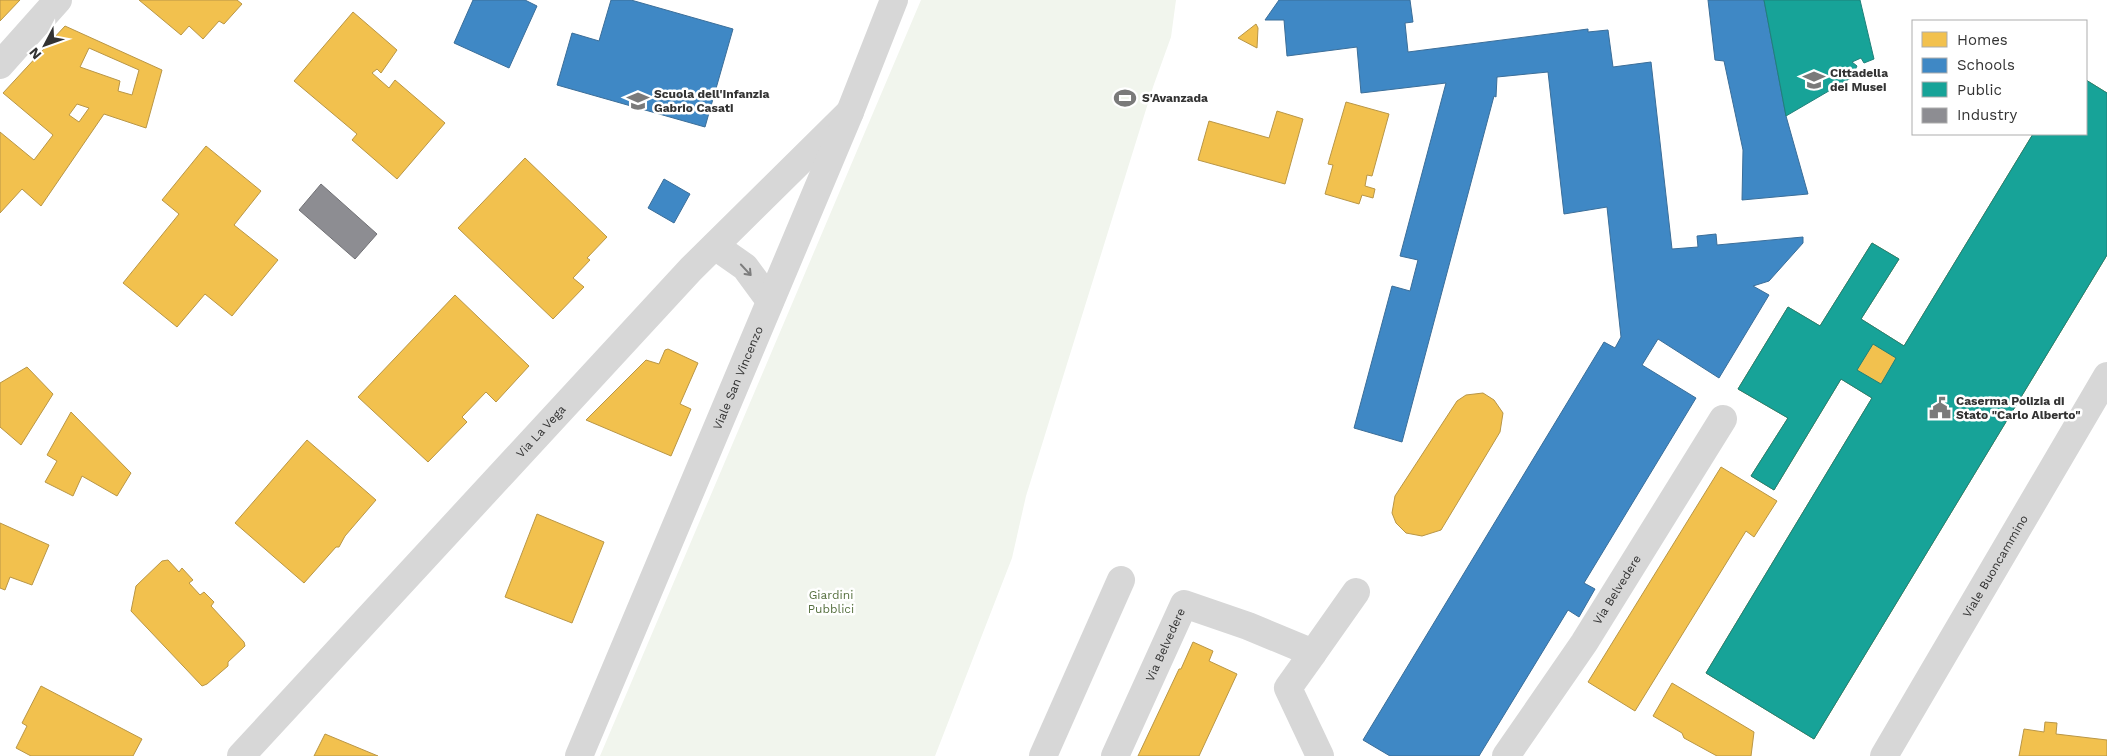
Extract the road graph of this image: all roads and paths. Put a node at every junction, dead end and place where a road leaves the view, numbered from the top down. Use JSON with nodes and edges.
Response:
{"nodes":[{"id":1,"x":58,"y":0,"type":"edge"},
{"id":2,"x":894,"y":0,"type":"edge"},
{"id":3,"x":0,"y":65,"type":"edge"},
{"id":4,"x":850,"y":112,"type":"junction"},
{"id":5,"x":714,"y":246,"type":"junction"},
{"id":6,"x":770,"y":301,"type":"junction"},
{"id":7,"x":2107,"y":376,"type":"edge"},
{"id":8,"x":1723,"y":419,"type":"dead end"},
{"id":9,"x":1121,"y":580,"type":"dead end"},
{"id":10,"x":1356,"y":592,"type":"dead end"},
{"id":11,"x":1313,"y":654,"type":"junction"},
{"id":12,"x":241,"y":756,"type":"edge"},
{"id":13,"x":579,"y":756,"type":"edge"},
{"id":14,"x":1043,"y":756,"type":"edge"},
{"id":15,"x":1115,"y":756,"type":"edge"},
{"id":16,"x":1320,"y":756,"type":"edge"},
{"id":17,"x":1506,"y":756,"type":"edge"},
{"id":18,"x":1884,"y":756,"type":"edge"}],
"edges":[{"from":1,"to":3,"type":"street"},
{"from":2,"to":4,"type":"street","name":"Viale San Vincenzo"},
{"from":4,"to":5,"type":"street","name":"Via La Vega"},
{"from":4,"to":6,"type":"street","name":"Viale San Vincenzo"},
{"from":5,"to":6,"type":"street","one_way":true},
{"from":5,"to":12,"type":"street","name":"Via La Vega"},
{"from":6,"to":13,"type":"street","name":"Viale San Vincenzo"},
{"from":7,"to":18,"type":"street","name":"Viale Buoncammino"},
{"from":8,"to":17,"type":"street","name":"Via Belvedere"},
{"from":9,"to":14,"type":"street"},
{"from":10,"to":11,"type":"street"},
{"from":11,"to":15,"type":"street","name":"Via Belvedere"},
{"from":11,"to":16,"type":"street"}]}
